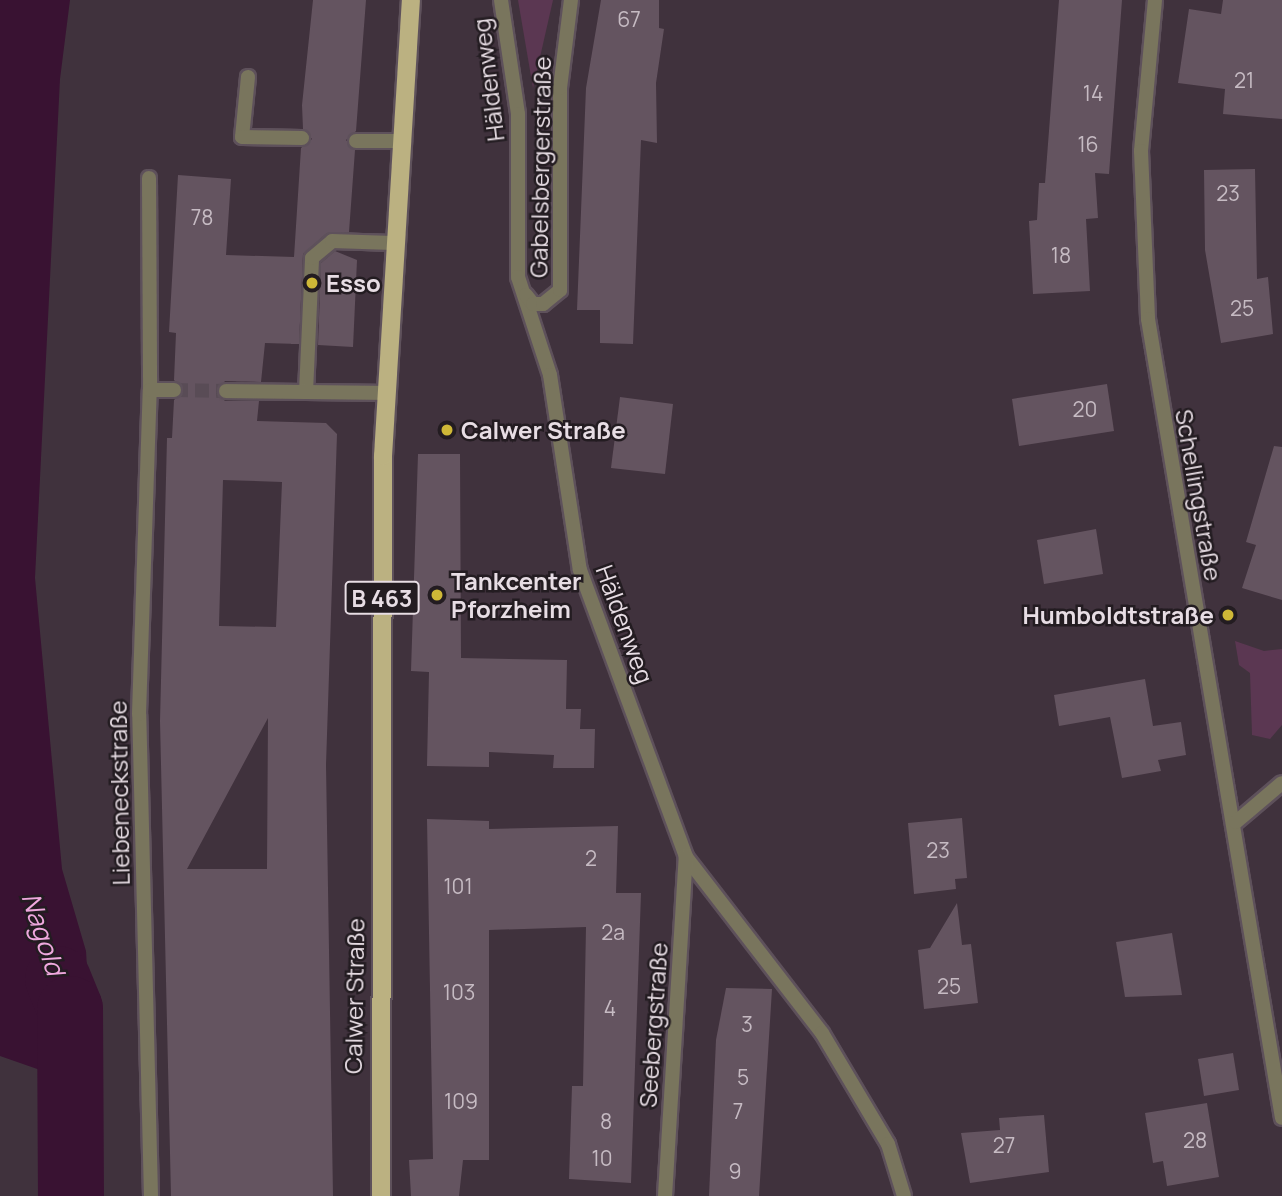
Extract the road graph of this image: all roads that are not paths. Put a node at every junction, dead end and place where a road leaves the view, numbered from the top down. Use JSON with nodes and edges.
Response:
{"nodes":[{"id":1,"x":411,"y":0,"type":"edge"},
{"id":2,"x":501,"y":0,"type":"edge"},
{"id":3,"x":571,"y":0,"type":"edge"},
{"id":4,"x":1154,"y":0,"type":"edge"},
{"id":5,"x":248,"y":77,"type":"dead end"},
{"id":6,"x":302,"y":138,"type":"dead end"},
{"id":7,"x":356,"y":141,"type":"dead end"},
{"id":8,"x":399,"y":141,"type":"junction"},
{"id":9,"x":149,"y":178,"type":"dead end"},
{"id":10,"x":393,"y":243,"type":"junction"},
{"id":11,"x":525,"y":292,"type":"junction"},
{"id":12,"x":150,"y":390,"type":"junction"},
{"id":13,"x":174,"y":390,"type":"tunnel mouth"},
{"id":14,"x":226,"y":391,"type":"tunnel mouth"},
{"id":15,"x":306,"y":392,"type":"junction"},
{"id":16,"x":385,"y":393,"type":"junction"},
{"id":17,"x":1282,"y":783,"type":"edge"},
{"id":18,"x":1236,"y":822,"type":"junction"},
{"id":19,"x":686,"y":857,"type":"junction"},
{"id":20,"x":1282,"y":1118,"type":"edge"},
{"id":21,"x":151,"y":1196,"type":"edge"},
{"id":22,"x":381,"y":1196,"type":"edge"},
{"id":23,"x":665,"y":1196,"type":"edge"},
{"id":24,"x":904,"y":1196,"type":"edge"}],
"edges":[{"from":1,"to":8,"type":"main road","name":"Calwer Straße","number":"B 463"},
{"from":2,"to":11,"type":"street","name":"Häldenweg"},
{"from":3,"to":11,"type":"street","name":"Gabelsbergerstraße"},
{"from":4,"to":18,"type":"street","name":"Schellingstraße"},
{"from":5,"to":6,"type":"street"},
{"from":7,"to":8,"type":"street"},
{"from":8,"to":10,"type":"main road","name":"Calwer Straße","number":"B 463"},
{"from":9,"to":12,"type":"street","name":"Liebeneckstraße"},
{"from":10,"to":15,"type":"street"},
{"from":10,"to":16,"type":"main road","name":"Calwer Straße","number":"B 463"},
{"from":11,"to":19,"type":"street","name":"Häldenweg"},
{"from":12,"to":13,"type":"street"},
{"from":12,"to":21,"type":"street","name":"Liebeneckstraße"},
{"from":14,"to":15,"type":"street"},
{"from":15,"to":16,"type":"street"},
{"from":16,"to":22,"type":"main road","name":"Calwer Straße","number":"B 463"},
{"from":17,"to":18,"type":"street"},
{"from":18,"to":20,"type":"street","name":"Schellingstraße"},
{"from":19,"to":23,"type":"street","name":"Seebergstraße"},
{"from":19,"to":24,"type":"street","name":"Häldenweg"}]}
